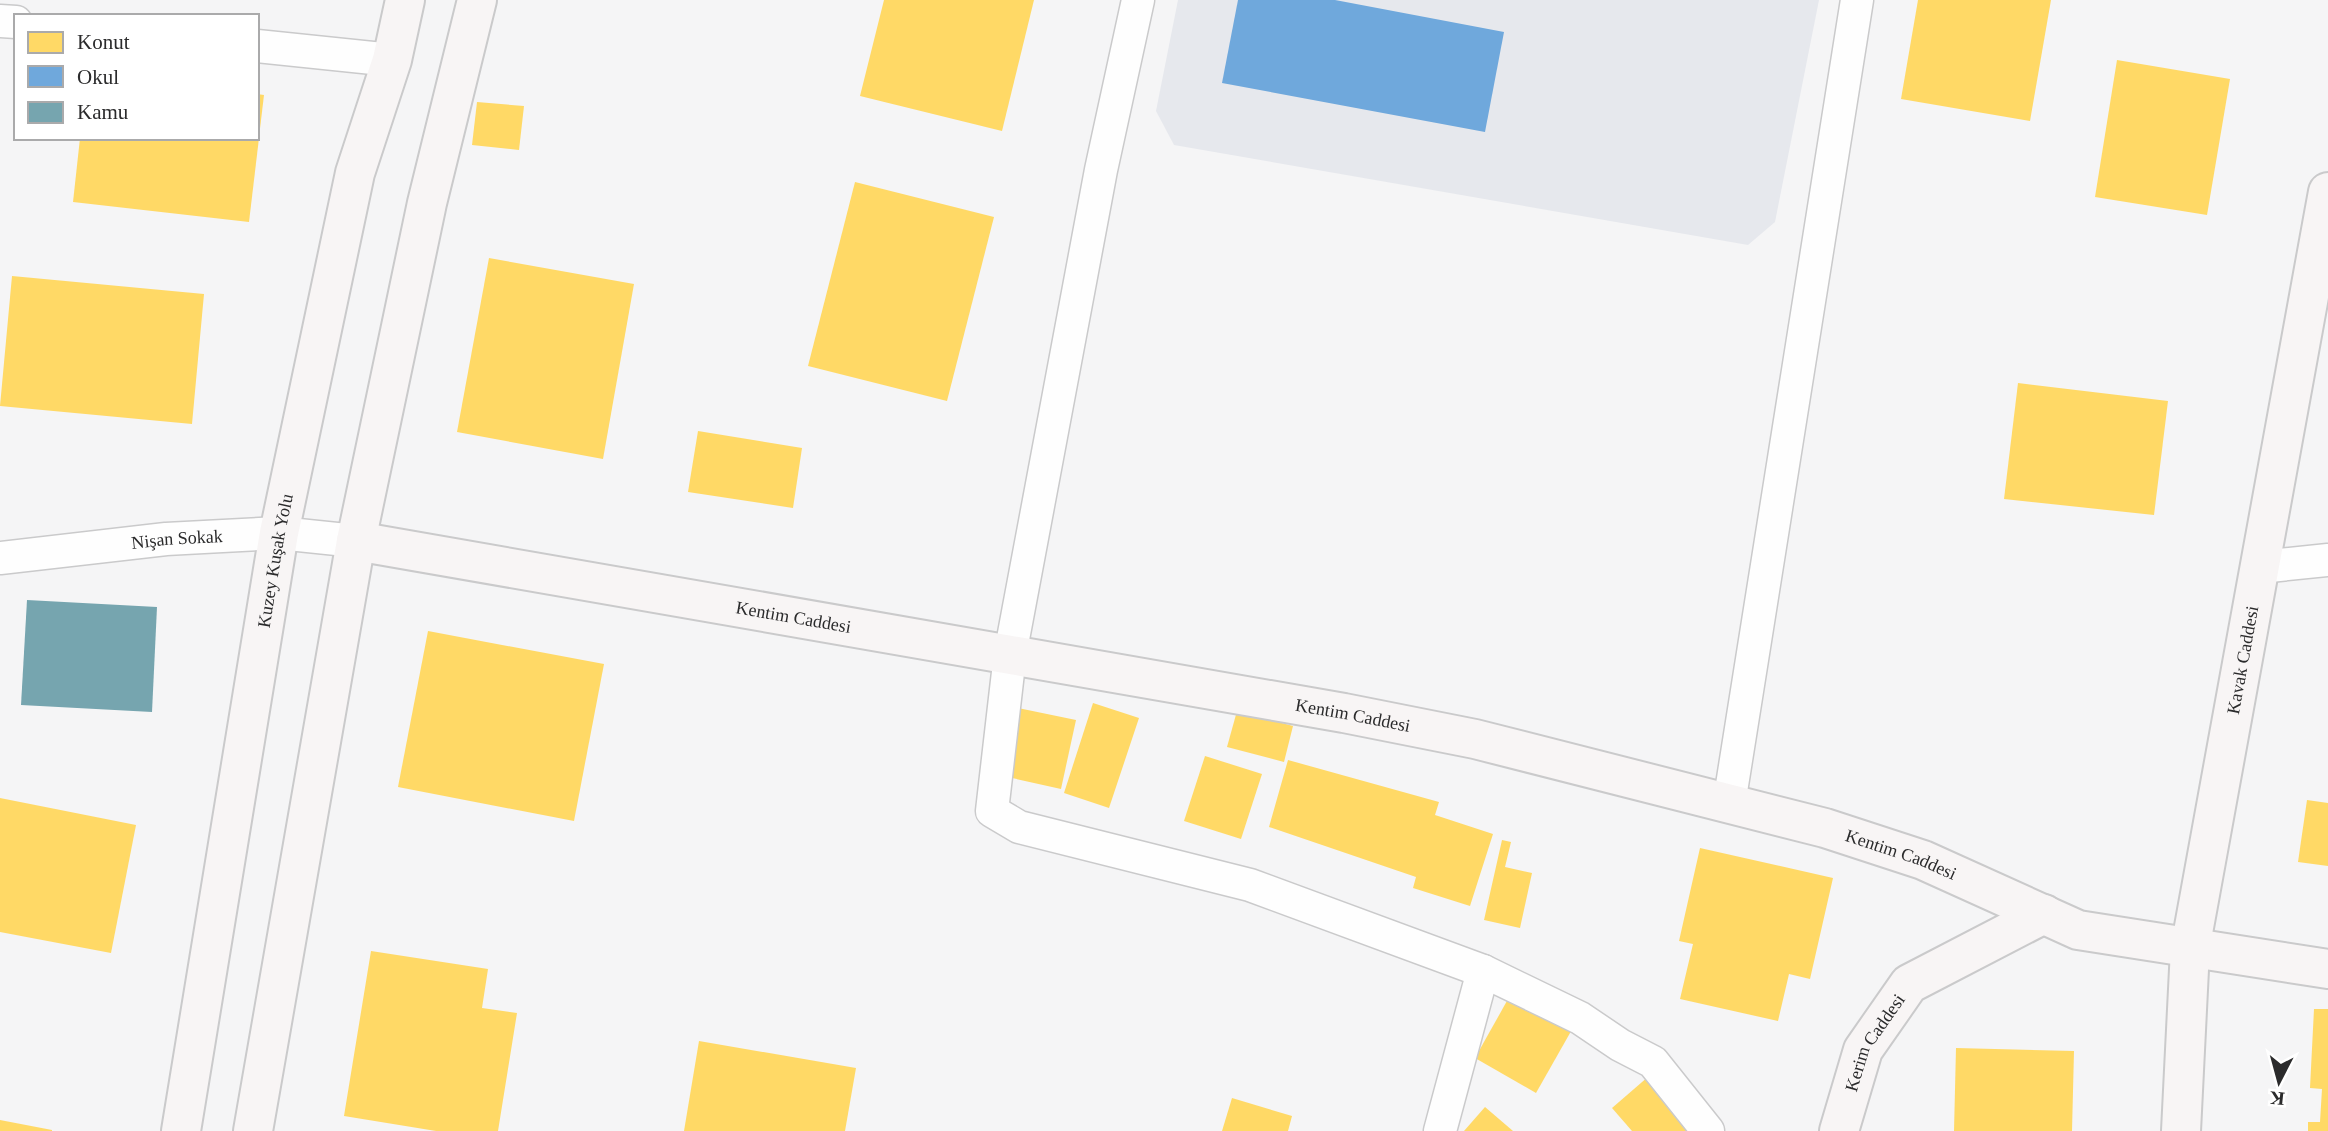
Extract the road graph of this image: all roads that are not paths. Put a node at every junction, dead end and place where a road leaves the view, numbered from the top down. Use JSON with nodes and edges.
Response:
{"nodes":[{"id":1,"x":405,"y":0,"type":"edge"},
{"id":2,"x":477,"y":0,"type":"edge"},
{"id":3,"x":1138,"y":0,"type":"edge"},
{"id":4,"x":1857,"y":0,"type":"edge"},
{"id":5,"x":259,"y":46,"type":"edge"},
{"id":6,"x":392,"y":60,"type":"junction"},
{"id":7,"x":2328,"y":192,"type":"edge"},
{"id":8,"x":2322,"y":253,"type":"edge"},
{"id":9,"x":279,"y":533,"type":"junction"},
{"id":10,"x":356,"y":541,"type":"junction"},
{"id":11,"x":0,"y":558,"type":"edge"},
{"id":12,"x":2328,"y":560,"type":"edge"},
{"id":13,"x":2259,"y":566,"type":"junction"},
{"id":14,"x":1010,"y":655,"type":"junction"},
{"id":15,"x":1729,"y":804,"type":"junction"},
{"id":16,"x":2044,"y":914,"type":"junction"},
{"id":17,"x":2190,"y":949,"type":"junction"},
{"id":18,"x":2328,"y":970,"type":"edge"},
{"id":19,"x":1483,"y":971,"type":"junction"},
{"id":20,"x":181,"y":1131,"type":"edge"},
{"id":21,"x":253,"y":1131,"type":"edge"},
{"id":22,"x":1440,"y":1131,"type":"edge"},
{"id":23,"x":1708,"y":1131,"type":"edge"},
{"id":24,"x":1839,"y":1131,"type":"edge"},
{"id":25,"x":2181,"y":1131,"type":"edge"}],
"edges":[{"from":1,"to":6,"type":"street","name":"Kuzey Kuşak Yolu"},
{"from":2,"to":10,"type":"street"},
{"from":3,"to":14,"type":"street"},
{"from":4,"to":15,"type":"street"},
{"from":5,"to":6,"type":"street"},
{"from":6,"to":9,"type":"street","name":"Kuzey Kuşak Yolu"},
{"from":7,"to":8,"type":"street","name":"Kavak Caddesi"},
{"from":8,"to":13,"type":"street","name":"Kavak Caddesi"},
{"from":9,"to":10,"type":"street","name":"Nişan Sokak"},
{"from":9,"to":11,"type":"street","name":"Nişan Sokak"},
{"from":9,"to":20,"type":"street","name":"Kuzey Kuşak Yolu"},
{"from":10,"to":14,"type":"street","name":"Kentim Caddesi"},
{"from":10,"to":21,"type":"street"},
{"from":12,"to":13,"type":"street"},
{"from":13,"to":17,"type":"street","name":"Kavak Caddesi"},
{"from":14,"to":15,"type":"street","name":"Kentim Caddesi"},
{"from":14,"to":19,"type":"street"},
{"from":15,"to":16,"type":"street","name":"Kentim Caddesi"},
{"from":16,"to":17,"type":"street","name":"Kentim Caddesi"},
{"from":16,"to":24,"type":"street","name":"Kerim Caddesi"},
{"from":17,"to":18,"type":"street","name":"Kentim Caddesi"},
{"from":17,"to":25,"type":"street","name":"Kavak Caddesi"},
{"from":19,"to":22,"type":"street"},
{"from":19,"to":23,"type":"street"}]}
